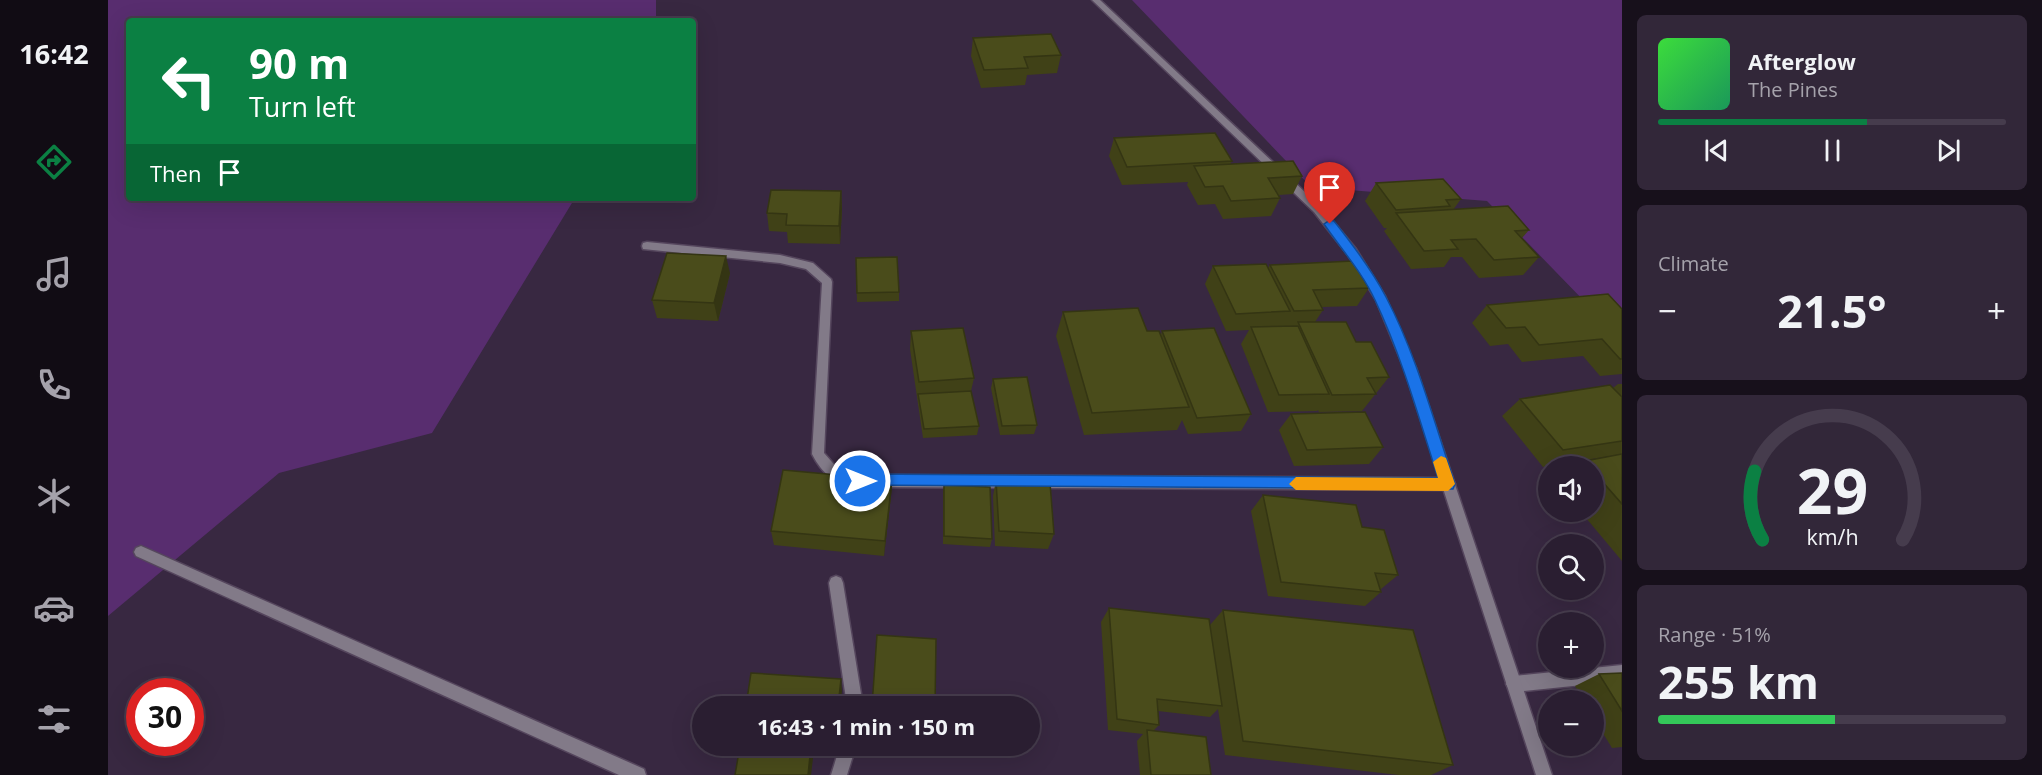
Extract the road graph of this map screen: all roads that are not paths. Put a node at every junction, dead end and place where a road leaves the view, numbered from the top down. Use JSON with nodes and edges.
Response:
{"nodes":[{"id":1,"x":1096,"y":0,"type":"edge"},
{"id":2,"x":647,"y":246,"type":"dead end"},
{"id":3,"x":1448,"y":484,"type":"junction"},
{"id":4,"x":141,"y":552,"type":"dead end"},
{"id":5,"x":836,"y":583,"type":"dead end"},
{"id":6,"x":1622,"y":673,"type":"edge"},
{"id":7,"x":1514,"y":684,"type":"junction"},
{"id":8,"x":853,"y":696,"type":"edge"},
{"id":9,"x":845,"y":756,"type":"edge"},
{"id":10,"x":638,"y":775,"type":"edge"},
{"id":11,"x":839,"y":775,"type":"edge"},
{"id":12,"x":1544,"y":775,"type":"edge"}],
"edges":[{"from":1,"to":3,"type":"street"},
{"from":2,"to":3,"type":"street"},
{"from":3,"to":7,"type":"street"},
{"from":4,"to":10,"type":"street"},
{"from":5,"to":8,"type":"street"},
{"from":6,"to":7,"type":"street"},
{"from":7,"to":12,"type":"street"},
{"from":9,"to":11,"type":"street"}]}
